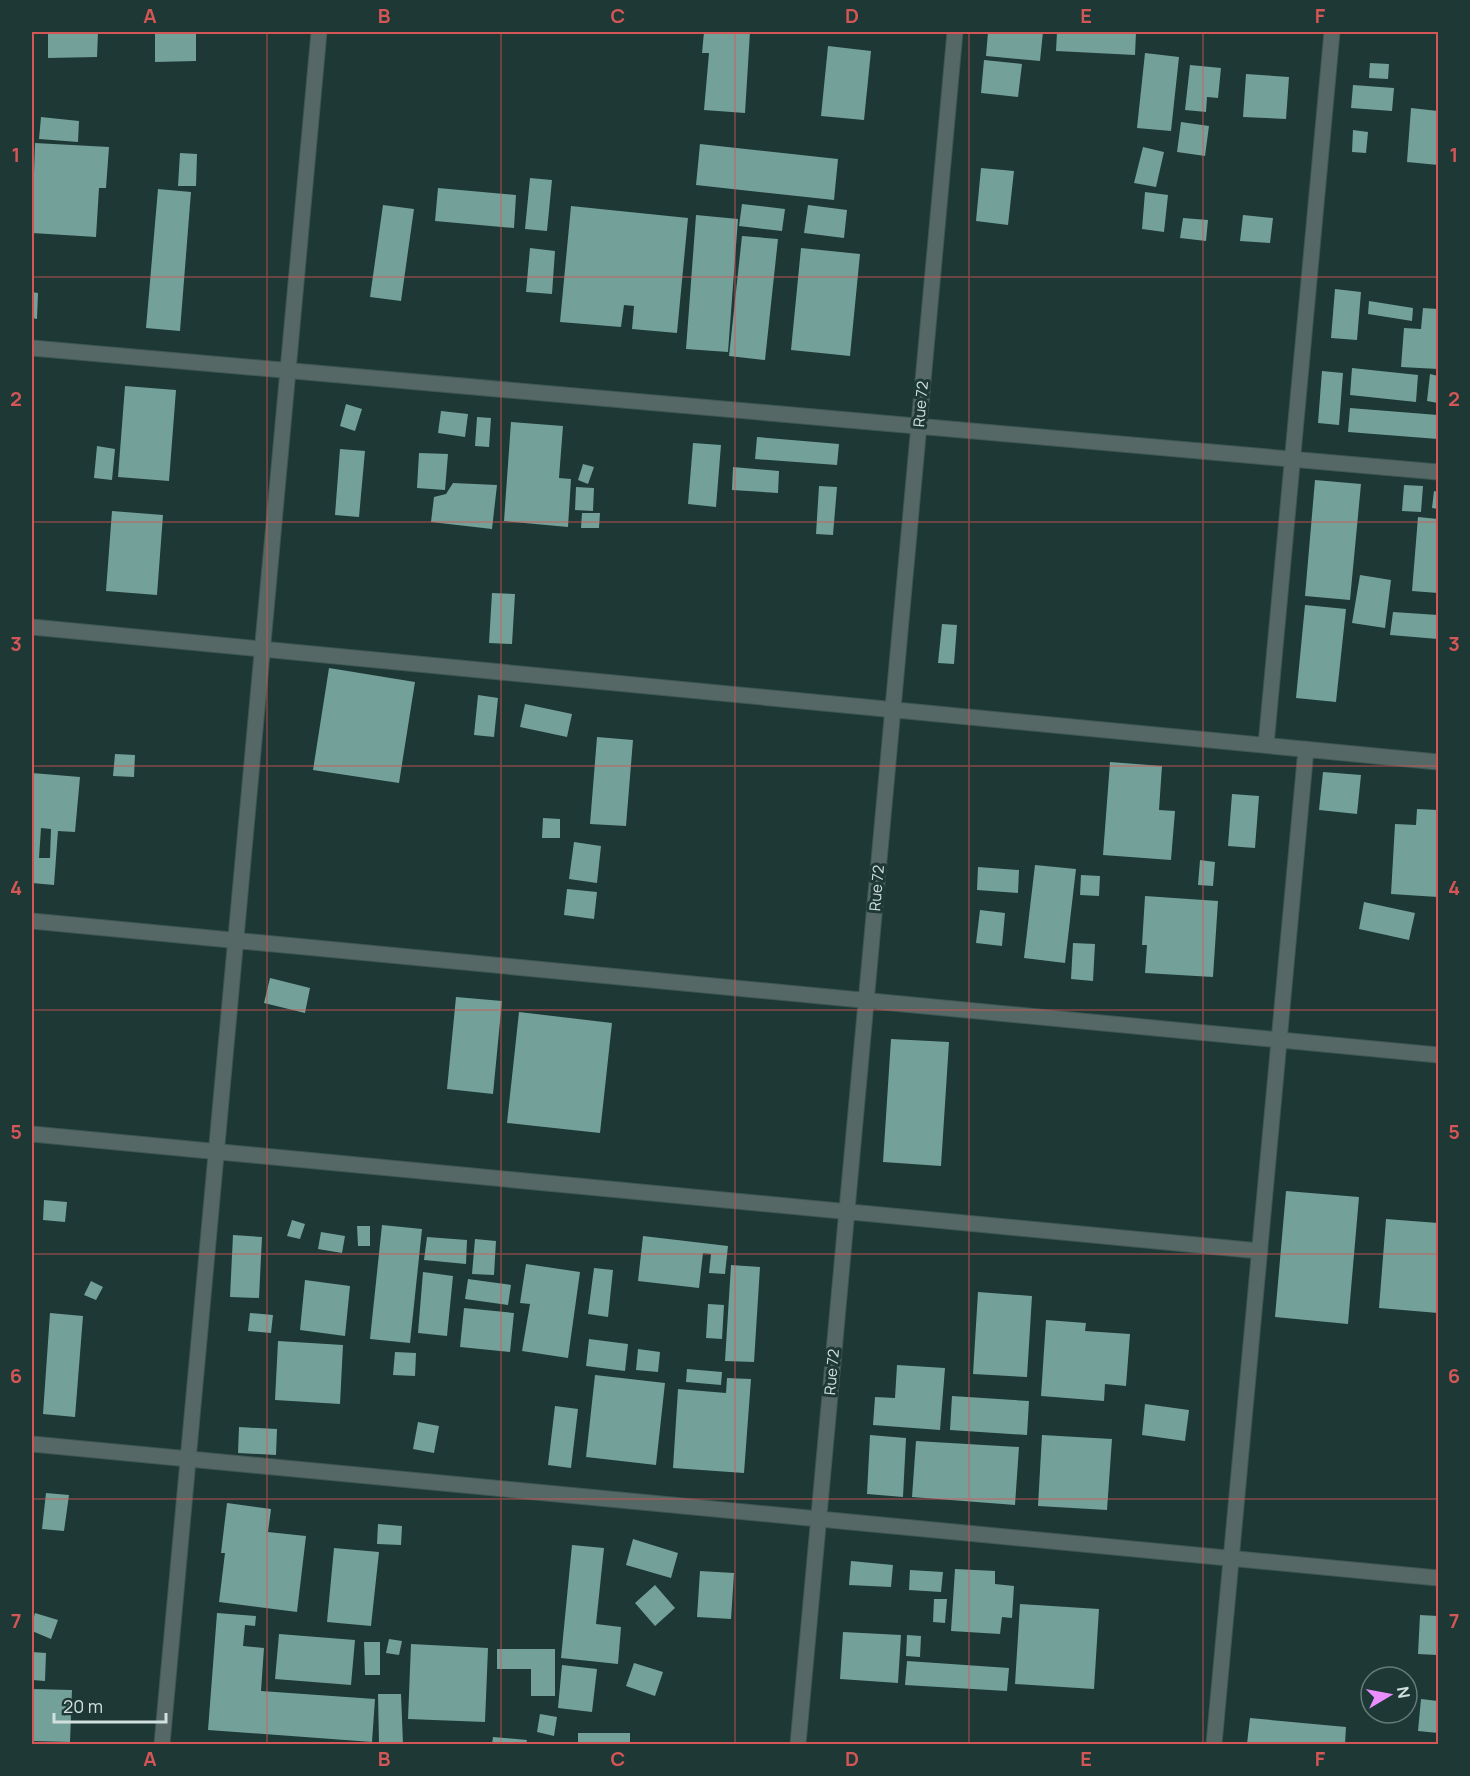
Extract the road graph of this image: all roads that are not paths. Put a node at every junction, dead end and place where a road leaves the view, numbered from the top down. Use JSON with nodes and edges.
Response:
{"nodes":[{"id":1,"x":320,"y":32,"type":"edge"},
{"id":2,"x":956,"y":32,"type":"edge"},
{"id":3,"x":1332,"y":32,"type":"edge"},
{"id":4,"x":32,"y":348,"type":"edge"},
{"id":5,"x":288,"y":370,"type":"junction"},
{"id":6,"x":919,"y":426,"type":"junction"},
{"id":7,"x":1293,"y":459,"type":"junction"},
{"id":8,"x":1438,"y":471,"type":"edge"},
{"id":9,"x":32,"y":627,"type":"edge"},
{"id":10,"x":263,"y":650,"type":"junction"},
{"id":11,"x":893,"y":710,"type":"junction"},
{"id":12,"x":1266,"y":745,"type":"junction"},
{"id":13,"x":1306,"y":749,"type":"junction"},
{"id":14,"x":1438,"y":762,"type":"edge"},
{"id":15,"x":32,"y":921,"type":"edge"},
{"id":16,"x":236,"y":940,"type":"junction"},
{"id":17,"x":866,"y":1000,"type":"junction"},
{"id":18,"x":1279,"y":1040,"type":"junction"},
{"id":19,"x":1438,"y":1055,"type":"edge"},
{"id":20,"x":32,"y":1134,"type":"edge"},
{"id":21,"x":216,"y":1151,"type":"junction"},
{"id":22,"x":847,"y":1211,"type":"junction"},
{"id":23,"x":1260,"y":1251,"type":"junction"},
{"id":24,"x":32,"y":1444,"type":"edge"},
{"id":25,"x":188,"y":1459,"type":"junction"},
{"id":26,"x":819,"y":1520,"type":"junction"},
{"id":27,"x":1232,"y":1558,"type":"junction"},
{"id":28,"x":1438,"y":1578,"type":"edge"},
{"id":29,"x":162,"y":1744,"type":"edge"},
{"id":30,"x":798,"y":1744,"type":"edge"},
{"id":31,"x":1214,"y":1744,"type":"edge"}],
"edges":[{"from":1,"to":5,"type":"street"},
{"from":2,"to":6,"type":"street","name":"Rue 72"},
{"from":3,"to":7,"type":"street"},
{"from":4,"to":5,"type":"street"},
{"from":5,"to":6,"type":"street"},
{"from":5,"to":10,"type":"street"},
{"from":6,"to":7,"type":"street"},
{"from":6,"to":11,"type":"street","name":"Rue 72"},
{"from":7,"to":8,"type":"street"},
{"from":7,"to":12,"type":"street"},
{"from":9,"to":10,"type":"street"},
{"from":10,"to":11,"type":"street"},
{"from":10,"to":16,"type":"street"},
{"from":11,"to":12,"type":"street"},
{"from":11,"to":17,"type":"street","name":"Rue 72"},
{"from":12,"to":13,"type":"street"},
{"from":13,"to":14,"type":"street"},
{"from":13,"to":18,"type":"street"},
{"from":15,"to":16,"type":"street"},
{"from":16,"to":17,"type":"street"},
{"from":16,"to":21,"type":"street"},
{"from":17,"to":18,"type":"street"},
{"from":17,"to":22,"type":"street","name":"Rue 72"},
{"from":18,"to":19,"type":"street"},
{"from":18,"to":23,"type":"street"},
{"from":20,"to":21,"type":"street"},
{"from":21,"to":22,"type":"street"},
{"from":21,"to":25,"type":"street"},
{"from":22,"to":23,"type":"street"},
{"from":22,"to":26,"type":"street","name":"Rue 72"},
{"from":23,"to":27,"type":"street"},
{"from":24,"to":25,"type":"street"},
{"from":25,"to":26,"type":"street"},
{"from":25,"to":29,"type":"street"},
{"from":26,"to":27,"type":"street"},
{"from":26,"to":30,"type":"street","name":"Rue 72"},
{"from":27,"to":28,"type":"street"},
{"from":27,"to":31,"type":"street"}]}
